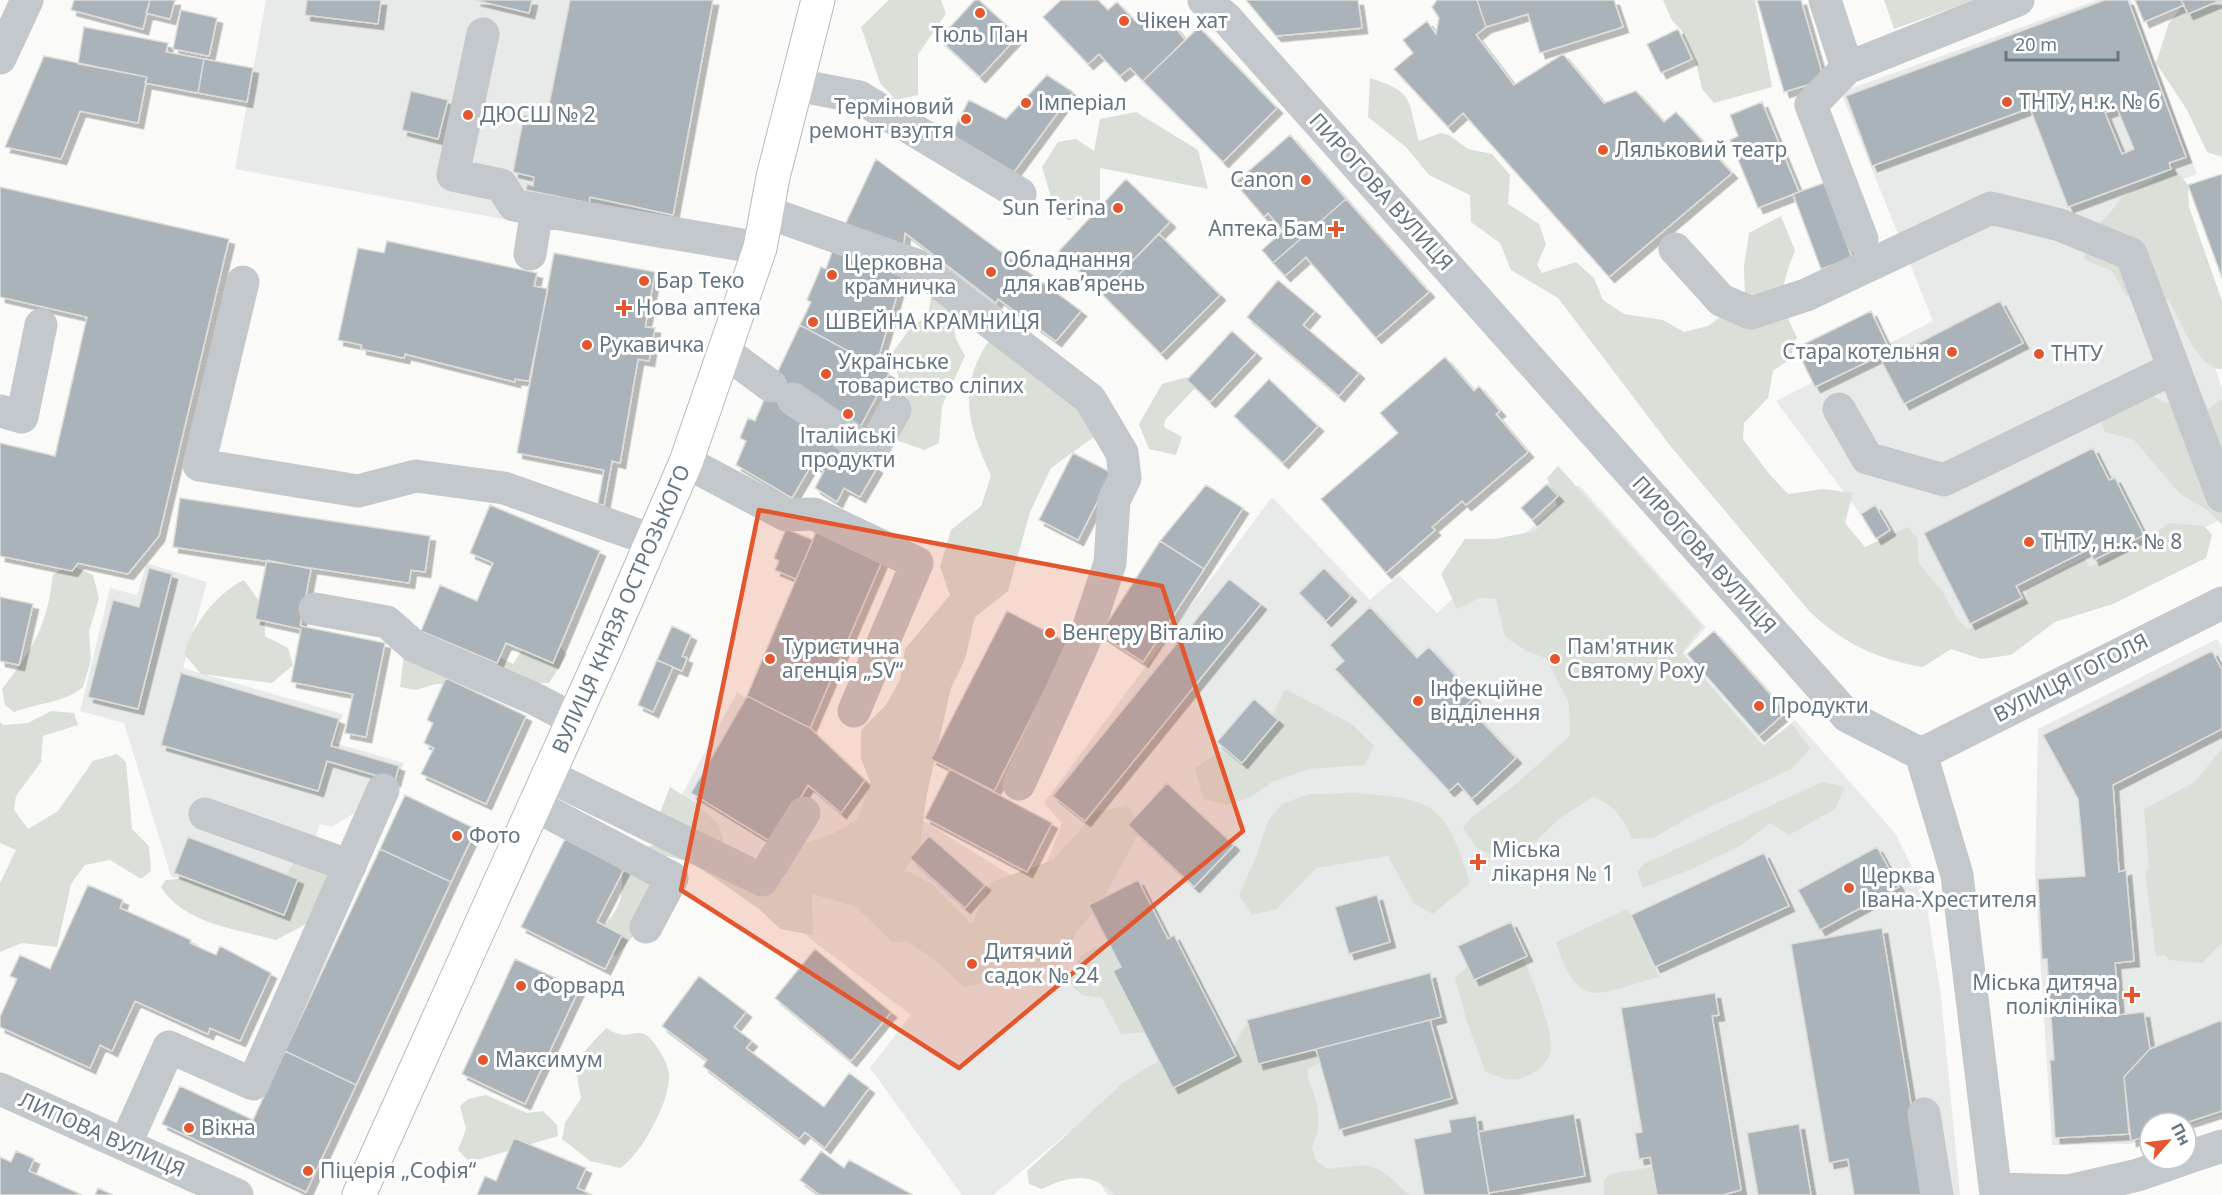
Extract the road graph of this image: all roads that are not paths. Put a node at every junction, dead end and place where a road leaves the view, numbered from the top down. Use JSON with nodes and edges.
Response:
{"nodes":[{"id":1,"x":27,"y":0,"type":"edge"},
{"id":2,"x":818,"y":0,"type":"edge"},
{"id":3,"x":1204,"y":0,"type":"edge"},
{"id":4,"x":1825,"y":0,"type":"edge"},
{"id":5,"x":2018,"y":0,"type":"edge"},
{"id":6,"x":483,"y":34,"type":"dead end"},
{"id":7,"x":0,"y":58,"type":"edge"},
{"id":8,"x":1847,"y":68,"type":"junction"},
{"id":9,"x":797,"y":85,"type":"junction"},
{"id":10,"x":1020,"y":194,"type":"dead end"},
{"id":11,"x":537,"y":210,"type":"junction"},
{"id":12,"x":766,"y":212,"type":"junction"},
{"id":13,"x":1862,"y":239,"type":"dead end"},
{"id":14,"x":760,"y":248,"type":"junction"},
{"id":15,"x":1675,"y":249,"type":"dead end"},
{"id":16,"x":530,"y":254,"type":"dead end"},
{"id":17,"x":243,"y":282,"type":"dead end"},
{"id":18,"x":41,"y":325,"type":"dead end"},
{"id":19,"x":724,"y":351,"type":"junction"},
{"id":20,"x":2174,"y":369,"type":"junction"},
{"id":21,"x":1839,"y":409,"type":"dead end"},
{"id":22,"x":895,"y":410,"type":"dead end"},
{"id":23,"x":0,"y":411,"type":"edge"},
{"id":24,"x":686,"y":462,"type":"junction"},
{"id":25,"x":2222,"y":496,"type":"edge"},
{"id":26,"x":652,"y":540,"type":"junction"},
{"id":27,"x":315,"y":609,"type":"dead end"},
{"id":28,"x":2219,"y":612,"type":"edge"},
{"id":29,"x":854,"y":711,"type":"dead end"},
{"id":30,"x":573,"y":719,"type":"junction"},
{"id":31,"x":1921,"y":754,"type":"junction"},
{"id":32,"x":547,"y":775,"type":"junction"},
{"id":33,"x":1019,"y":784,"type":"dead end"},
{"id":34,"x":383,"y":790,"type":"dead end"},
{"id":35,"x":534,"y":805,"type":"junction"},
{"id":36,"x":804,"y":813,"type":"dead end"},
{"id":37,"x":205,"y":814,"type":"dead end"},
{"id":38,"x":350,"y":866,"type":"junction"},
{"id":39,"x":646,"y":927,"type":"dead end"},
{"id":40,"x":0,"y":1089,"type":"edge"},
{"id":41,"x":1924,"y":1114,"type":"dead end"},
{"id":42,"x":125,"y":1145,"type":"junction"},
{"id":43,"x":2222,"y":1146,"type":"edge"},
{"id":44,"x":2198,"y":1154,"type":"edge"},
{"id":45,"x":2150,"y":1171,"type":"edge"},
{"id":46,"x":1997,"y":1192,"type":"edge"},
{"id":47,"x":237,"y":1195,"type":"edge"},
{"id":48,"x":359,"y":1195,"type":"edge"},
{"id":49,"x":1937,"y":1195,"type":"edge"}],
"edges":[{"from":1,"to":7,"type":"street"},
{"from":2,"to":9,"type":"main road","name":"ВУЛИЦЯ КНЯЗЯ ОСТРОЗЬКОГО"},
{"from":3,"to":31,"type":"street","name":"ПИРОГОВА ВУЛИЦЯ"},
{"from":4,"to":8,"type":"street"},
{"from":5,"to":8,"type":"street"},
{"from":6,"to":11,"type":"street"},
{"from":8,"to":13,"type":"street"},
{"from":9,"to":10,"type":"street"},
{"from":9,"to":12,"type":"main road","name":"ВУЛИЦЯ КНЯЗЯ ОСТРОЗЬКОГО"},
{"from":11,"to":14,"type":"street"},
{"from":11,"to":16,"type":"street"},
{"from":12,"to":14,"type":"main road","name":"ВУЛИЦЯ КНЯЗЯ ОСТРОЗЬКОГО"},
{"from":12,"to":33,"type":"street"},
{"from":14,"to":19,"type":"main road","name":"ВУЛИЦЯ КНЯЗЯ ОСТРОЗЬКОГО"},
{"from":15,"to":20,"type":"street"},
{"from":17,"to":26,"type":"street"},
{"from":18,"to":23,"type":"street"},
{"from":19,"to":22,"type":"street"},
{"from":19,"to":24,"type":"main road","name":"ВУЛИЦЯ КНЯЗЯ ОСТРОЗЬКОГО"},
{"from":20,"to":21,"type":"street"},
{"from":20,"to":25,"type":"street"},
{"from":24,"to":26,"type":"main road","name":"ВУЛИЦЯ КНЯЗЯ ОСТРОЗЬКОГО"},
{"from":24,"to":29,"type":"street"},
{"from":26,"to":30,"type":"main road","name":"ВУЛИЦЯ КНЯЗЯ ОСТРОЗЬКОГО"},
{"from":27,"to":30,"type":"street"},
{"from":28,"to":31,"type":"street","name":"ВУЛИЦЯ ГОГОЛЯ"},
{"from":30,"to":32,"type":"main road","name":"ВУЛИЦЯ КНЯЗЯ ОСТРОЗЬКОГО"},
{"from":31,"to":46,"type":"street"},
{"from":32,"to":35,"type":"main road","name":"ВУЛИЦЯ КНЯЗЯ ОСТРОЗЬКОГО"},
{"from":32,"to":36,"type":"street"},
{"from":34,"to":38,"type":"street"},
{"from":35,"to":39,"type":"street"},
{"from":35,"to":48,"type":"main road","name":"ВУЛИЦЯ КНЯЗЯ ОСТРОЗЬКОГО"},
{"from":37,"to":38,"type":"street"},
{"from":38,"to":42,"type":"street"},
{"from":40,"to":42,"type":"street","name":"ЛИПОВА ВУЛИЦЯ"},
{"from":41,"to":49,"type":"street"},
{"from":42,"to":47,"type":"street","name":"ЛИПОВА ВУЛИЦЯ"},
{"from":43,"to":44,"type":"street"},
{"from":45,"to":46,"type":"street"}]}
